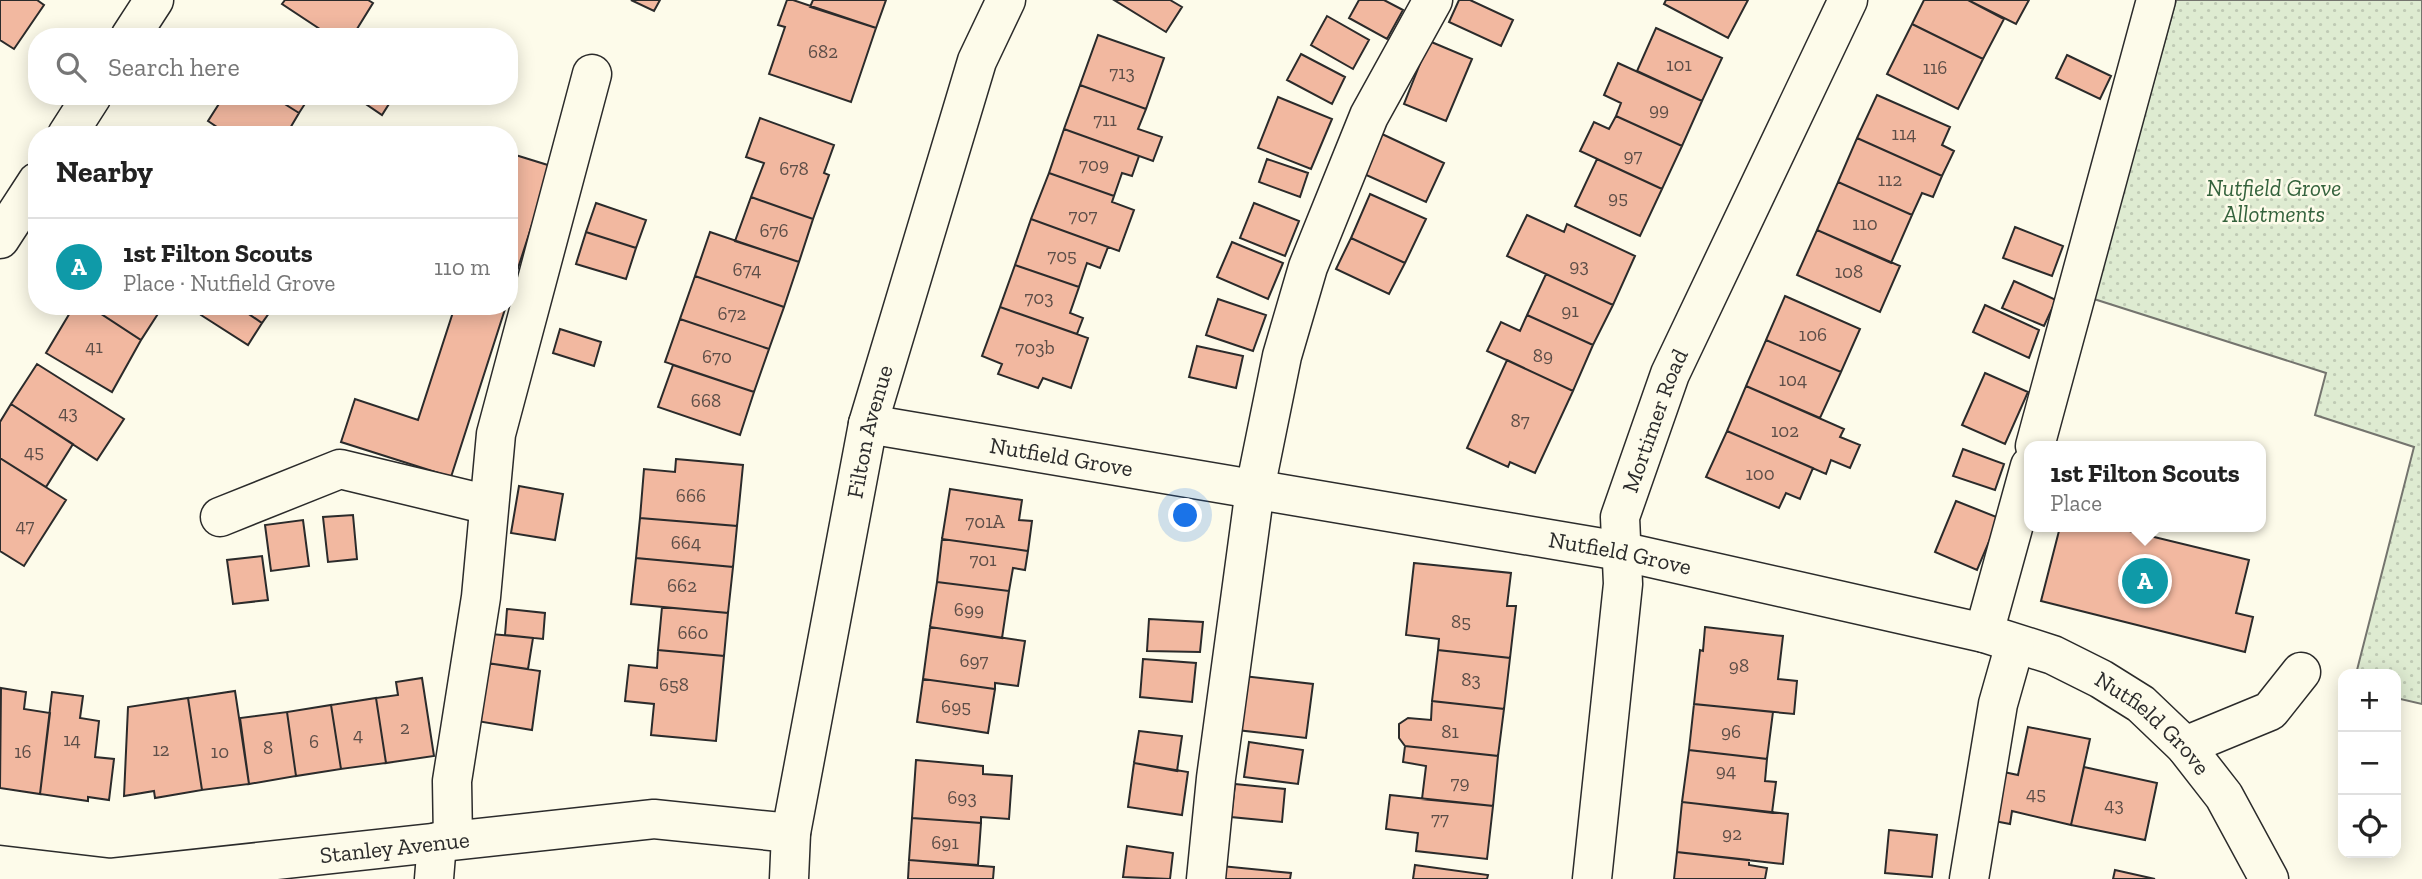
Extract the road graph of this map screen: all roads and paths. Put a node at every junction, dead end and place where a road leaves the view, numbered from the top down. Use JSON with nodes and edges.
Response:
{"nodes":[{"id":1,"x":154,"y":0,"type":"edge"},
{"id":2,"x":1006,"y":0,"type":"edge"},
{"id":3,"x":1433,"y":0,"type":"edge"},
{"id":4,"x":1848,"y":0,"type":"edge"},
{"id":5,"x":2156,"y":0,"type":"edge"},
{"id":6,"x":136,"y":28,"type":"edge"},
{"id":7,"x":592,"y":74,"type":"dead end"},
{"id":8,"x":86,"y":105,"type":"edge"},
{"id":9,"x":73,"y":126,"type":"edge"},
{"id":10,"x":28,"y":196,"type":"edge"},
{"id":11,"x":0,"y":240,"type":"edge"},
{"id":12,"x":867,"y":424,"type":"junction"},
{"id":13,"x":2036,"y":441,"type":"edge"},
{"id":14,"x":1255,"y":489,"type":"junction"},
{"id":15,"x":2024,"y":496,"type":"edge"},
{"id":16,"x":489,"y":505,"type":"junction"},
{"id":17,"x":220,"y":517,"type":"dead end"},
{"id":18,"x":1620,"y":551,"type":"junction"},
{"id":19,"x":2000,"y":638,"type":"junction"},
{"id":20,"x":2301,"y":672,"type":"dead end"},
{"id":21,"x":2185,"y":746,"type":"junction"},
{"id":22,"x":791,"y":833,"type":"junction"},
{"id":23,"x":441,"y":854,"type":"edge"},
{"id":24,"x":0,"y":865,"type":"edge"},
{"id":25,"x":111,"y":878,"type":"edge"},
{"id":26,"x":789,"y":879,"type":"edge"},
{"id":27,"x":1206,"y":879,"type":"edge"},
{"id":28,"x":1592,"y":879,"type":"edge"},
{"id":29,"x":1969,"y":879,"type":"edge"},
{"id":30,"x":2269,"y":879,"type":"edge"}],
"edges":[{"from":1,"to":6,"type":"street"},
{"from":2,"to":12,"type":"street","name":"Filton Avenue"},
{"from":3,"to":14,"type":"street"},
{"from":4,"to":18,"type":"street","name":"Mortimer Road"},
{"from":5,"to":13,"type":"street"},
{"from":7,"to":16,"type":"street"},
{"from":8,"to":9,"type":"street"},
{"from":10,"to":11,"type":"street"},
{"from":12,"to":14,"type":"street","name":"Nutfield Grove"},
{"from":12,"to":22,"type":"street","name":"Filton Avenue"},
{"from":14,"to":18,"type":"street","name":"Nutfield Grove"},
{"from":14,"to":27,"type":"street"},
{"from":15,"to":19,"type":"street"},
{"from":16,"to":17,"type":"street"},
{"from":16,"to":23,"type":"street"},
{"from":18,"to":19,"type":"street","name":"Nutfield Grove"},
{"from":18,"to":28,"type":"street","name":"Mortimer Road"},
{"from":19,"to":21,"type":"street","name":"Nutfield Grove"},
{"from":19,"to":29,"type":"street"},
{"from":20,"to":21,"type":"street"},
{"from":21,"to":30,"type":"street","name":"Nutfield Grove"},
{"from":22,"to":23,"type":"street","name":"Stanley Avenue"},
{"from":22,"to":26,"type":"street","name":"Filton Avenue"},
{"from":23,"to":25,"type":"street","name":"Stanley Avenue"},
{"from":24,"to":25,"type":"street","name":"Stanley Avenue"}]}
